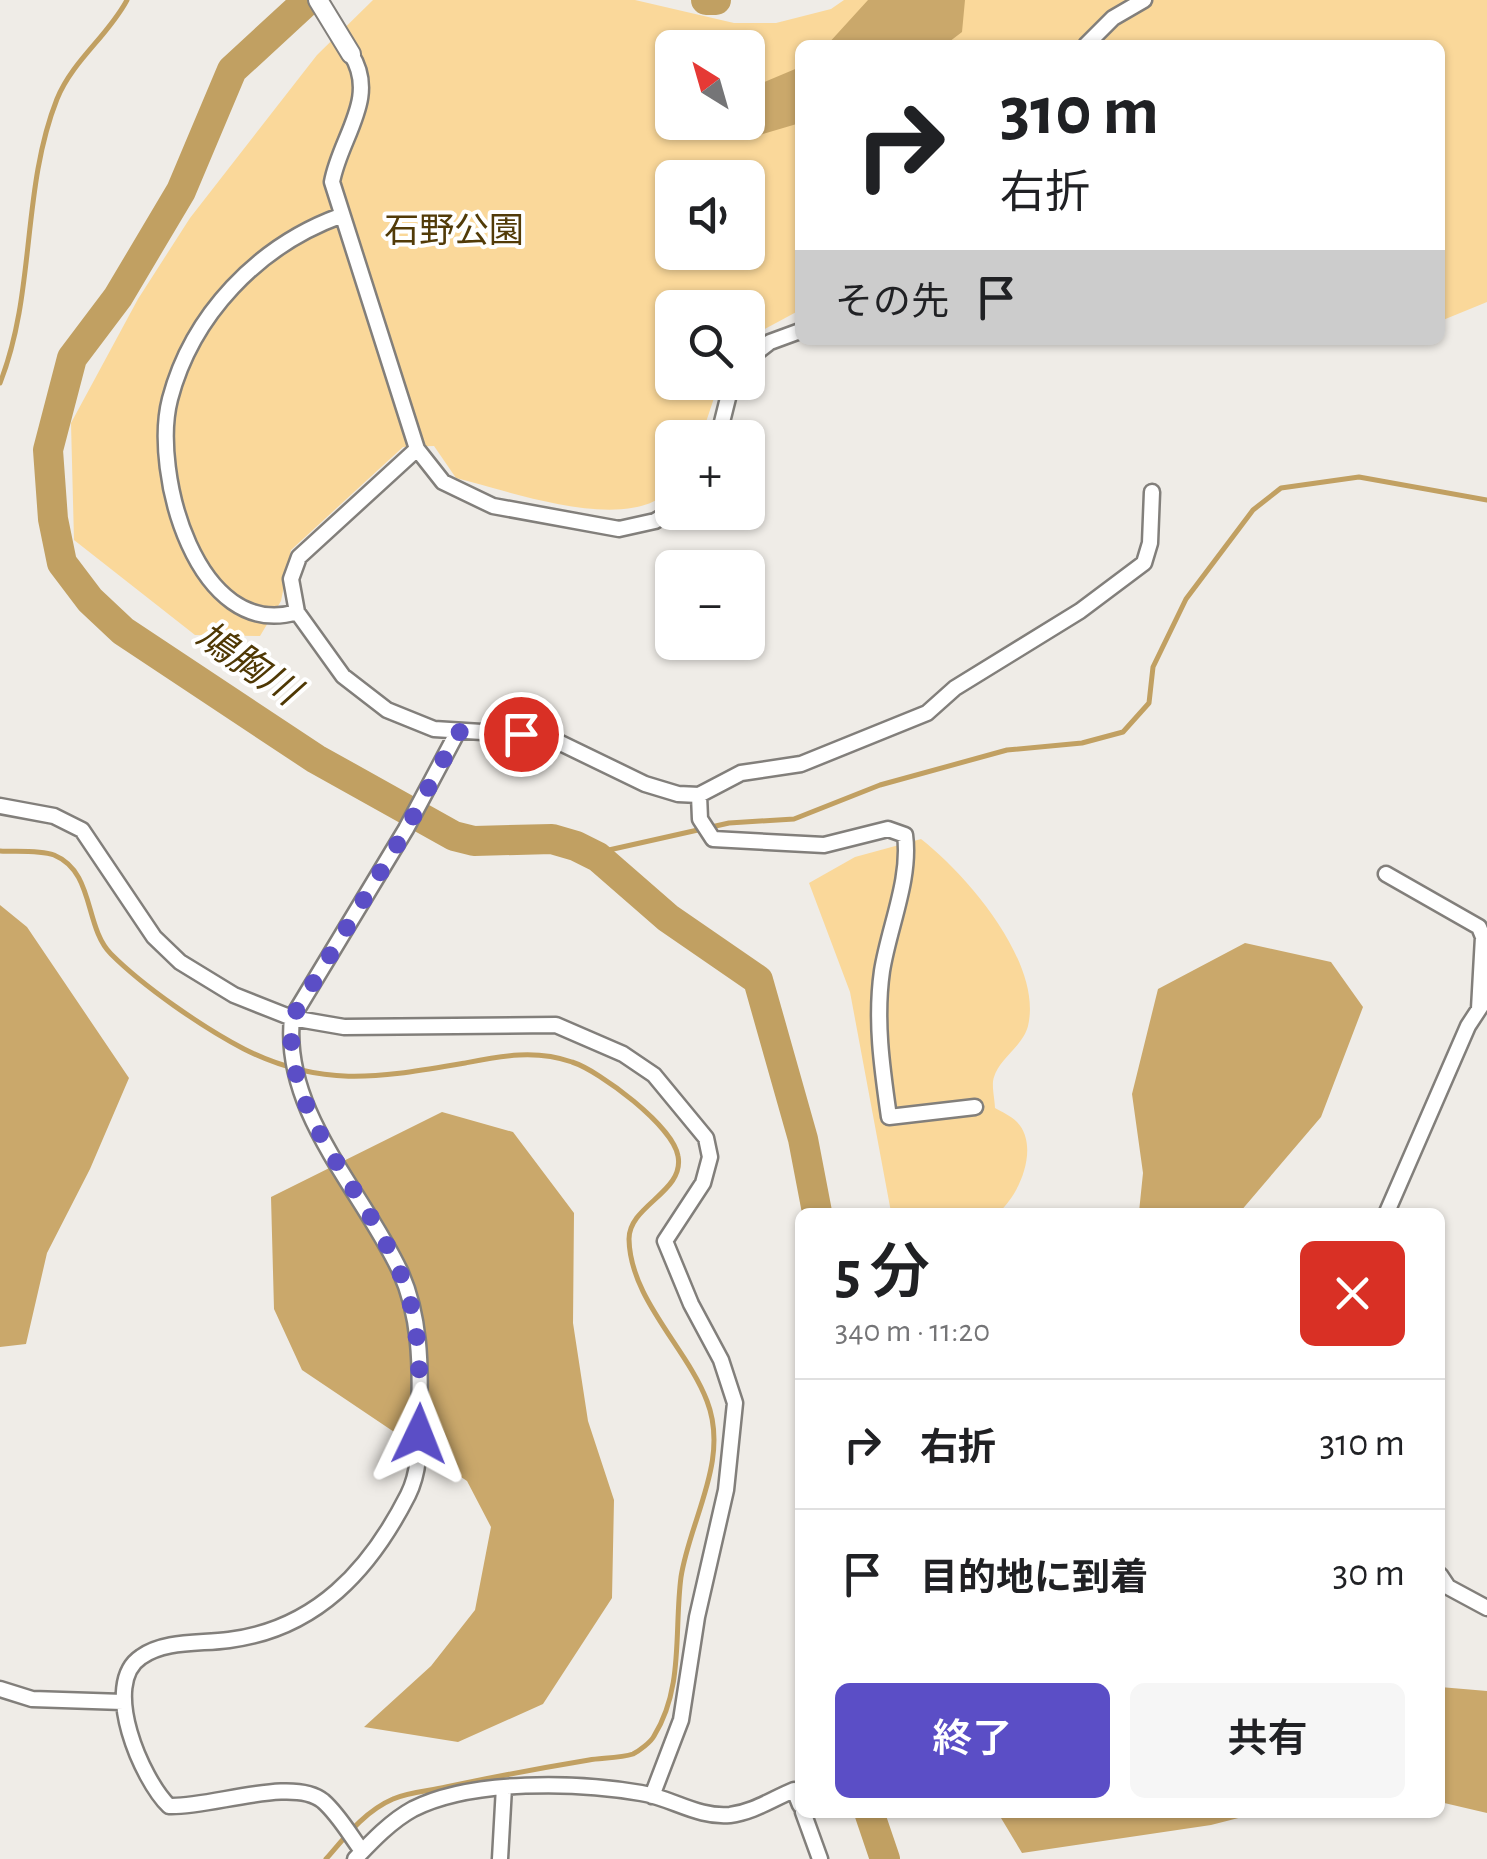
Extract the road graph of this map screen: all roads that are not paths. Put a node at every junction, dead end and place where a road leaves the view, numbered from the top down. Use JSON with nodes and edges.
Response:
{"nodes":[{"id":1,"x":318,"y":0,"type":"edge"},
{"id":2,"x":1144,"y":0,"type":"edge"},
{"id":3,"x":1091,"y":40,"type":"edge"},
{"id":4,"x":351,"y":54,"type":"joint"},
{"id":5,"x":340,"y":216,"type":"junction"},
{"id":6,"x":795,"y":334,"type":"edge"},
{"id":7,"x":765,"y":346,"type":"edge"},
{"id":8,"x":418,"y":449,"type":"junction"},
{"id":9,"x":1152,"y":492,"type":"dead end"},
{"id":10,"x":655,"y":520,"type":"edge"},
{"id":11,"x":297,"y":612,"type":"junction"},
{"id":12,"x":458,"y":732,"type":"junction"},
{"id":13,"x":699,"y":795,"type":"junction"},
{"id":14,"x":0,"y":806,"type":"edge"},
{"id":15,"x":1386,"y":874,"type":"dead end"},
{"id":16,"x":1483,"y":1003,"type":"edge"},
{"id":17,"x":292,"y":1018,"type":"junction"},
{"id":18,"x":976,"y":1106,"type":"dead end"},
{"id":19,"x":1389,"y":1208,"type":"edge"},
{"id":20,"x":1445,"y":1582,"type":"edge"},
{"id":21,"x":1487,"y":1608,"type":"edge"},
{"id":22,"x":0,"y":1688,"type":"edge"},
{"id":23,"x":123,"y":1702,"type":"junction"},
{"id":24,"x":504,"y":1787,"type":"junction"},
{"id":25,"x":795,"y":1792,"type":"edge"},
{"id":26,"x":652,"y":1796,"type":"junction"},
{"id":27,"x":805,"y":1818,"type":"edge"},
{"id":28,"x":358,"y":1855,"type":"edge"},
{"id":29,"x":500,"y":1859,"type":"edge"},
{"id":30,"x":820,"y":1859,"type":"edge"}],
"edges":[{"from":1,"to":4,"type":"street"},
{"from":2,"to":3,"type":"street"},
{"from":4,"to":5,"type":"street"},
{"from":5,"to":8,"type":"street"},
{"from":5,"to":11,"type":"street"},
{"from":6,"to":7,"type":"street"},
{"from":8,"to":10,"type":"street"},
{"from":8,"to":11,"type":"street"},
{"from":9,"to":13,"type":"street"},
{"from":11,"to":12,"type":"street"},
{"from":12,"to":13,"type":"street"},
{"from":12,"to":17,"type":"street"},
{"from":13,"to":18,"type":"street"},
{"from":14,"to":17,"type":"street"},
{"from":15,"to":16,"type":"street"},
{"from":16,"to":19,"type":"street"},
{"from":17,"to":23,"type":"street"},
{"from":17,"to":26,"type":"street"},
{"from":20,"to":21,"type":"street"},
{"from":22,"to":23,"type":"street"},
{"from":23,"to":28,"type":"street"},
{"from":24,"to":26,"type":"street"},
{"from":24,"to":28,"type":"street"},
{"from":24,"to":29,"type":"street"},
{"from":25,"to":26,"type":"street"},
{"from":27,"to":30,"type":"street"}]}
